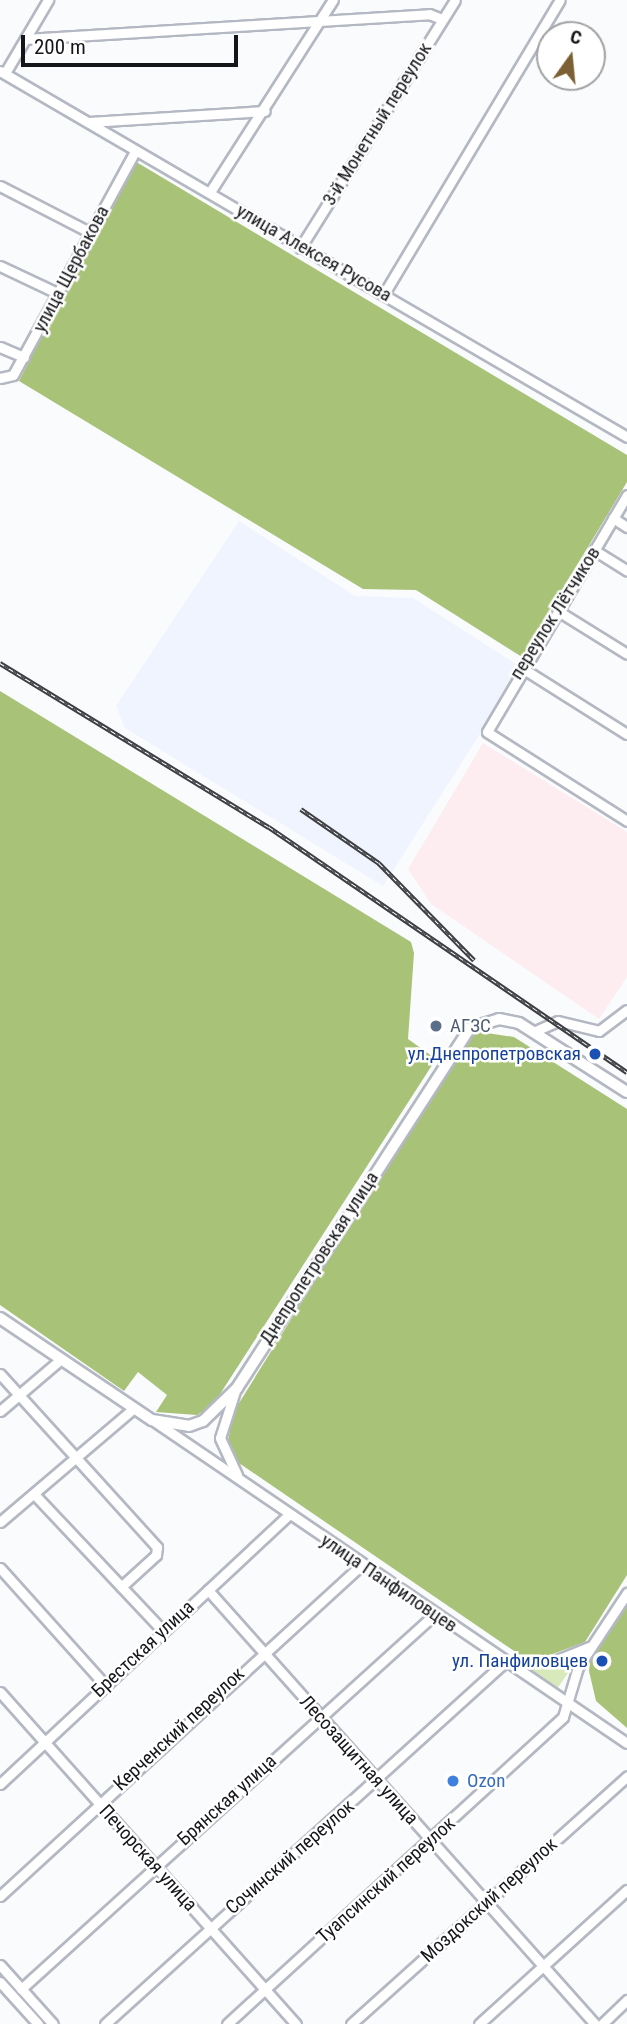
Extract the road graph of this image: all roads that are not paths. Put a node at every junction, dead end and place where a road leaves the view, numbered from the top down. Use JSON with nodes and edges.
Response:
{"nodes":[{"id":1,"x":48,"y":0,"type":"edge"},
{"id":2,"x":333,"y":0,"type":"edge"},
{"id":3,"x":455,"y":0,"type":"edge"},
{"id":4,"x":560,"y":0,"type":"edge"},
{"id":5,"x":442,"y":19,"type":"junction"},
{"id":6,"x":321,"y":22,"type":"junction"},
{"id":7,"x":25,"y":39,"type":"junction"},
{"id":8,"x":2,"y":72,"type":"edge"},
{"id":9,"x":265,"y":111,"type":"junction"},
{"id":10,"x":89,"y":122,"type":"junction"},
{"id":11,"x":135,"y":150,"type":"junction"},
{"id":12,"x":0,"y":186,"type":"edge"},
{"id":13,"x":210,"y":192,"type":"junction"},
{"id":14,"x":89,"y":232,"type":"junction"},
{"id":15,"x":300,"y":248,"type":"junction"},
{"id":16,"x":0,"y":266,"type":"edge"},
{"id":17,"x":385,"y":292,"type":"junction"},
{"id":18,"x":57,"y":293,"type":"junction"},
{"id":19,"x":0,"y":347,"type":"edge"},
{"id":20,"x":24,"y":357,"type":"junction"},
{"id":21,"x":0,"y":378,"type":"edge"},
{"id":22,"x":627,"y":437,"type":"edge"},
{"id":23,"x":627,"y":495,"type":"edge"},
{"id":24,"x":613,"y":518,"type":"junction"},
{"id":25,"x":627,"y":527,"type":"edge"},
{"id":26,"x":594,"y":550,"type":"junction"},
{"id":27,"x":627,"y":571,"type":"edge"},
{"id":28,"x":558,"y":611,"type":"junction"},
{"id":29,"x":627,"y":654,"type":"edge"},
{"id":30,"x":522,"y":668,"type":"junction"},
{"id":31,"x":627,"y":734,"type":"edge"},
{"id":32,"x":627,"y":821,"type":"edge"},
{"id":33,"x":627,"y":1010,"type":"edge"},
{"id":34,"x":533,"y":1032,"type":"junction"},
{"id":35,"x":627,"y":1092,"type":"edge"},
{"id":36,"x":0,"y":1318,"type":"edge"},
{"id":37,"x":61,"y":1359,"type":"junction"},
{"id":38,"x":0,"y":1374,"type":"edge"},
{"id":39,"x":237,"y":1388,"type":"junction"},
{"id":40,"x":19,"y":1395,"type":"junction"},
{"id":41,"x":133,"y":1409,"type":"junction"},
{"id":42,"x":0,"y":1411,"type":"edge"},
{"id":43,"x":152,"y":1420,"type":"junction"},
{"id":44,"x":76,"y":1456,"type":"junction"},
{"id":45,"x":238,"y":1477,"type":"junction"},
{"id":46,"x":34,"y":1494,"type":"junction"},
{"id":47,"x":288,"y":1515,"type":"junction"},
{"id":48,"x":0,"y":1522,"type":"edge"},
{"id":49,"x":361,"y":1565,"type":"junction"},
{"id":50,"x":0,"y":1568,"type":"edge"},
{"id":51,"x":121,"y":1587,"type":"junction"},
{"id":52,"x":208,"y":1590,"type":"junction"},
{"id":53,"x":627,"y":1593,"type":"edge"},
{"id":54,"x":436,"y":1614,"type":"junction"},
{"id":55,"x":163,"y":1631,"type":"junction"},
{"id":56,"x":597,"y":1642,"type":"junction"},
{"id":57,"x":262,"y":1652,"type":"junction"},
{"id":58,"x":506,"y":1661,"type":"junction"},
{"id":59,"x":104,"y":1684,"type":"junction"},
{"id":60,"x":0,"y":1692,"type":"edge"},
{"id":61,"x":570,"y":1704,"type":"junction"},
{"id":62,"x":320,"y":1717,"type":"junction"},
{"id":63,"x":46,"y":1743,"type":"junction"},
{"id":64,"x":627,"y":1743,"type":"edge"},
{"id":65,"x":627,"y":1776,"type":"edge"},
{"id":66,"x":377,"y":1781,"type":"junction"},
{"id":67,"x":0,"y":1784,"type":"edge"},
{"id":68,"x":98,"y":1803,"type":"junction"},
{"id":69,"x":432,"y":1840,"type":"junction"},
{"id":70,"x":154,"y":1865,"type":"junction"},
{"id":71,"x":627,"y":1890,"type":"edge"},
{"id":72,"x":0,"y":1896,"type":"edge"},
{"id":73,"x":484,"y":1903,"type":"junction"},
{"id":74,"x":209,"y":1927,"type":"junction"},
{"id":75,"x":0,"y":1965,"type":"edge"},
{"id":76,"x":544,"y":1967,"type":"junction"},
{"id":77,"x":0,"y":1982,"type":"edge"},
{"id":78,"x":21,"y":1989,"type":"junction"},
{"id":79,"x":266,"y":1989,"type":"junction"},
{"id":80,"x":627,"y":2000,"type":"edge"},
{"id":81,"x":38,"y":2024,"type":"edge"},
{"id":82,"x":53,"y":2024,"type":"edge"},
{"id":83,"x":105,"y":2024,"type":"edge"},
{"id":84,"x":227,"y":2024,"type":"edge"},
{"id":85,"x":296,"y":2024,"type":"edge"},
{"id":86,"x":351,"y":2024,"type":"edge"},
{"id":87,"x":479,"y":2024,"type":"edge"},
{"id":88,"x":595,"y":2024,"type":"edge"},
{"id":89,"x":602,"y":2024,"type":"edge"}],
"edges":[{"from":1,"to":7,"type":"street"},
{"from":2,"to":6,"type":"street"},
{"from":3,"to":5,"type":"street","name":"3-й Монетный переулок"},
{"from":4,"to":17,"type":"street"},
{"from":5,"to":6,"type":"street"},
{"from":5,"to":15,"type":"street","name":"3-й Монетный переулок"},
{"from":6,"to":7,"type":"street"},
{"from":6,"to":9,"type":"street"},
{"from":7,"to":8,"type":"street"},
{"from":8,"to":10,"type":"street","name":"улица Алексея Русова"},
{"from":9,"to":10,"type":"street"},
{"from":9,"to":13,"type":"street"},
{"from":10,"to":11,"type":"street","name":"улица Алексея Русова"},
{"from":11,"to":13,"type":"street","name":"улица Алексея Русова"},
{"from":11,"to":14,"type":"street","name":"улица Щербакова"},
{"from":12,"to":14,"type":"street"},
{"from":13,"to":15,"type":"street","name":"улица Алексея Русова"},
{"from":14,"to":18,"type":"street","name":"улица Щербакова"},
{"from":15,"to":17,"type":"street","name":"улица Алексея Русова"},
{"from":16,"to":18,"type":"street"},
{"from":17,"to":22,"type":"street","name":"улица Алексея Русова"},
{"from":18,"to":20,"type":"street","name":"улица Щербакова"},
{"from":19,"to":20,"type":"street"},
{"from":20,"to":21,"type":"street","name":"улица Щербакова"},
{"from":23,"to":24,"type":"street","name":"переулок Лётчиков"},
{"from":24,"to":25,"type":"street"},
{"from":24,"to":26,"type":"street","name":"переулок Лётчиков"},
{"from":26,"to":27,"type":"street"},
{"from":26,"to":28,"type":"street","name":"переулок Лётчиков"},
{"from":28,"to":29,"type":"street"},
{"from":28,"to":30,"type":"street","name":"переулок Лётчиков"},
{"from":30,"to":31,"type":"street"},
{"from":30,"to":32,"type":"street","name":"переулок Лётчиков"},
{"from":33,"to":34,"type":"street"},
{"from":34,"to":35,"type":"main road","name":"Днепропетровская улица"},
{"from":34,"to":39,"type":"main road","name":"Днепропетровская улица"},
{"from":36,"to":37,"type":"main road"},
{"from":37,"to":40,"type":"street"},
{"from":37,"to":41,"type":"main road"},
{"from":38,"to":40,"type":"street"},
{"from":39,"to":43,"type":"main road","name":"Днепропетровская улица"},
{"from":39,"to":45,"type":"street"},
{"from":40,"to":42,"type":"street"},
{"from":40,"to":44,"type":"street"},
{"from":41,"to":43,"type":"main road","name":"Днепропетровская улица"},
{"from":41,"to":44,"type":"street"},
{"from":43,"to":45,"type":"street","name":"улица Панфиловцев"},
{"from":44,"to":46,"type":"street"},
{"from":44,"to":51,"type":"street"},
{"from":45,"to":47,"type":"street","name":"улица Панфиловцев"},
{"from":46,"to":48,"type":"street"},
{"from":46,"to":51,"type":"street"},
{"from":47,"to":49,"type":"street","name":"улица Панфиловцев"},
{"from":47,"to":52,"type":"street","name":"Брестская улица"},
{"from":49,"to":54,"type":"street","name":"улица Панфиловцев"},
{"from":49,"to":57,"type":"street","name":"Керченский переулок"},
{"from":50,"to":59,"type":"street"},
{"from":51,"to":55,"type":"street"},
{"from":52,"to":55,"type":"street","name":"Брестская улица"},
{"from":52,"to":57,"type":"street","name":"Лесозащитная улица"},
{"from":53,"to":56,"type":"street"},
{"from":54,"to":58,"type":"street","name":"улица Панфиловцев"},
{"from":54,"to":62,"type":"street","name":"Брянская улица"},
{"from":55,"to":59,"type":"street","name":"Брестская улица"},
{"from":56,"to":58,"type":"street"},
{"from":56,"to":61,"type":"street"},
{"from":57,"to":62,"type":"street","name":"Лесозащитная улица"},
{"from":57,"to":68,"type":"street","name":"Керченский переулок"},
{"from":58,"to":61,"type":"street","name":"улица Панфиловцев"},
{"from":58,"to":66,"type":"street","name":"Сочинский переулок"},
{"from":59,"to":63,"type":"street","name":"Брестская улица"},
{"from":60,"to":63,"type":"street","name":"Печорская улица"},
{"from":61,"to":64,"type":"street","name":"улица Панфиловцев"},
{"from":61,"to":69,"type":"street","name":"Туапсинский переулок"},
{"from":62,"to":66,"type":"street","name":"Лесозащитная улица"},
{"from":62,"to":70,"type":"street","name":"Брянская улица"},
{"from":63,"to":67,"type":"street","name":"Брестская улица"},
{"from":63,"to":68,"type":"street","name":"Печорская улица"},
{"from":65,"to":73,"type":"street","name":"Моздокский переулок"},
{"from":66,"to":69,"type":"street","name":"Лесозащитная улица"},
{"from":66,"to":74,"type":"street","name":"Сочинский переулок"},
{"from":68,"to":70,"type":"street","name":"Печорская улица"},
{"from":68,"to":72,"type":"street","name":"Керченский переулок"},
{"from":69,"to":73,"type":"street","name":"Лесозащитная улица"},
{"from":69,"to":79,"type":"street","name":"Туапсинский переулок"},
{"from":70,"to":74,"type":"street","name":"Печорская улица"},
{"from":70,"to":78,"type":"street","name":"Брянская улица"},
{"from":71,"to":76,"type":"street"},
{"from":73,"to":76,"type":"street","name":"Лесозащитная улица"},
{"from":73,"to":86,"type":"street","name":"Моздокский переулок"},
{"from":74,"to":79,"type":"street","name":"Печорская улица"},
{"from":74,"to":83,"type":"street","name":"Сочинский переулок"},
{"from":75,"to":78,"type":"street"},
{"from":76,"to":87,"type":"street"},
{"from":76,"to":88,"type":"street","name":"Лесозащитная улица"},
{"from":77,"to":81,"type":"street"},
{"from":78,"to":82,"type":"street"},
{"from":79,"to":84,"type":"street","name":"Туапсинский переулок"},
{"from":79,"to":85,"type":"street","name":"Печорская улица"},
{"from":80,"to":89,"type":"street"}]}
